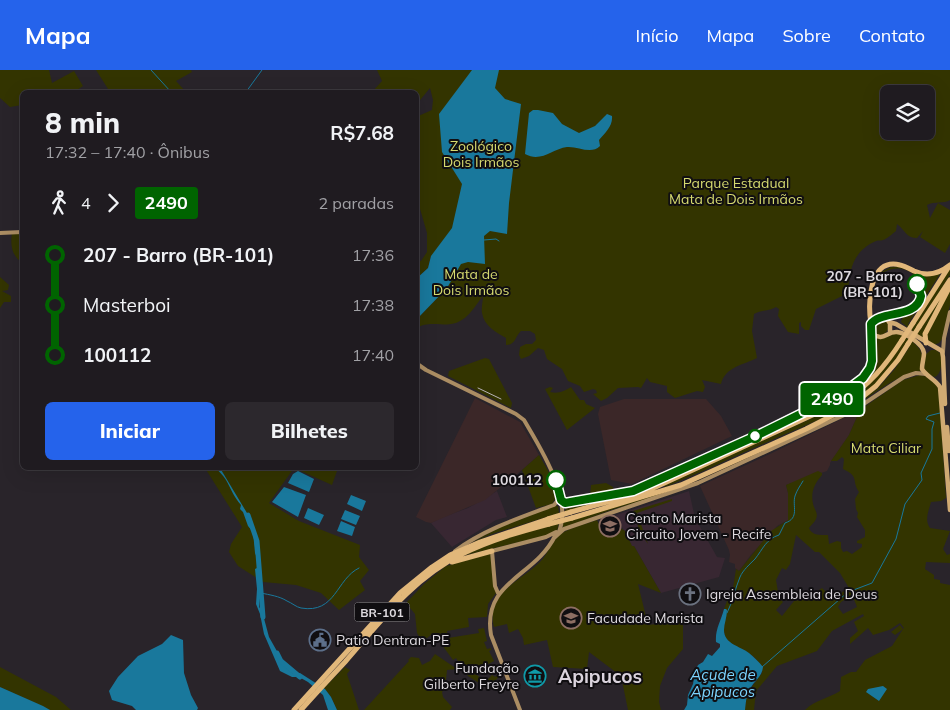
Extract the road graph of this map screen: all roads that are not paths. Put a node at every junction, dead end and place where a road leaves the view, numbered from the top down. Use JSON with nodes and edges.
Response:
{"nodes":[{"id":1,"x":20,"y":232,"type":"edge"},
{"id":2,"x":0,"y":233,"type":"edge"},
{"id":3,"x":950,"y":265,"type":"edge"},
{"id":4,"x":950,"y":280,"type":"edge"},
{"id":5,"x":950,"y":286,"type":"edge"},
{"id":6,"x":950,"y":312,"type":"edge"},
{"id":7,"x":890,"y":322,"type":"junction"},
{"id":8,"x":871,"y":324,"type":"junction"},
{"id":9,"x":871,"y":330,"type":"junction"},
{"id":10,"x":890,"y":333,"type":"junction"},
{"id":11,"x":944,"y":338,"type":"junction"},
{"id":12,"x":926,"y":344,"type":"junction"},
{"id":13,"x":934,"y":348,"type":"junction"},
{"id":14,"x":924,"y":354,"type":"junction"},
{"id":15,"x":943,"y":354,"type":"junction"},
{"id":16,"x":419,"y":365,"type":"edge"},
{"id":17,"x":942,"y":371,"type":"junction"},
{"id":18,"x":926,"y":374,"type":"junction"},
{"id":19,"x":932,"y":378,"type":"junction"},
{"id":20,"x":831,"y":407,"type":"junction"},
{"id":21,"x":806,"y":412,"type":"junction"},
{"id":22,"x":818,"y":427,"type":"junction"},
{"id":23,"x":806,"y":429,"type":"junction"},
{"id":24,"x":795,"y":437,"type":"junction"},
{"id":25,"x":950,"y":469,"type":"edge"},
{"id":26,"x":633,"y":491,"type":"junction"},
{"id":27,"x":560,"y":498,"type":"junction"},
{"id":28,"x":620,"y":499,"type":"junction"},
{"id":29,"x":567,"y":503,"type":"junction"},
{"id":30,"x":554,"y":505,"type":"junction"},
{"id":31,"x":561,"y":507,"type":"junction"},
{"id":32,"x":950,"y":510,"type":"edge"},
{"id":33,"x":572,"y":515,"type":"junction"},
{"id":34,"x":548,"y":522,"type":"junction"},
{"id":35,"x":561,"y":528,"type":"junction"},
{"id":36,"x":545,"y":537,"type":"junction"},
{"id":37,"x":550,"y":547,"type":"junction"},
{"id":38,"x":492,"y":551,"type":"junction"},
{"id":39,"x":450,"y":555,"type":"junction"},
{"id":40,"x":440,"y":567,"type":"junction"},
{"id":41,"x":498,"y":593,"type":"junction"},
{"id":42,"x":324,"y":680,"type":"junction"},
{"id":43,"x":313,"y":693,"type":"junction"},
{"id":44,"x":294,"y":710,"type":"edge"},
{"id":45,"x":300,"y":710,"type":"edge"},
{"id":46,"x":520,"y":710,"type":"edge"}],
"edges":[{"from":1,"to":2,"type":"main road"},
{"from":3,"to":8,"type":"highway"},
{"from":3,"to":20,"type":"highway","number":"BR-101","bridge":true},
{"from":4,"to":23,"type":"highway","number":"BR-101","bridge":true},
{"from":5,"to":12,"type":"highway"},
{"from":6,"to":11,"type":"main road"},
{"from":7,"to":8,"type":"main road"},
{"from":7,"to":10,"type":"main road"},
{"from":7,"to":12,"type":"main road"},
{"from":8,"to":9,"type":"main road"},
{"from":9,"to":10,"type":"main road"},
{"from":9,"to":21,"type":"main road"},
{"from":10,"to":14,"type":"main road"},
{"from":11,"to":13,"type":"main road"},
{"from":11,"to":15,"type":"main road"},
{"from":12,"to":13,"type":"main road"},
{"from":13,"to":14,"type":"main road"},
{"from":13,"to":15,"type":"main road"},
{"from":14,"to":18,"type":"main road"},
{"from":15,"to":17,"type":"main road"},
{"from":16,"to":27,"type":"main road"},
{"from":17,"to":19,"type":"main road"},
{"from":17,"to":25,"type":"main road"},
{"from":18,"to":19,"type":"main road"},
{"from":18,"to":22,"type":"main road"},
{"from":19,"to":32,"type":"main road"},
{"from":20,"to":21,"type":"highway"},
{"from":20,"to":28,"type":"highway","number":"BR-101"},
{"from":21,"to":26,"type":"main road"},
{"from":22,"to":23,"type":"highway"},
{"from":22,"to":24,"type":"main road"},
{"from":23,"to":24,"type":"highway"},
{"from":23,"to":33,"type":"highway","number":"BR-101"},
{"from":24,"to":35,"type":"main road"},
{"from":26,"to":28,"type":"highway"},
{"from":26,"to":29,"type":"main road"},
{"from":27,"to":29,"type":"main road"},
{"from":27,"to":30,"type":"main road"},
{"from":27,"to":31,"type":"main road"},
{"from":28,"to":33,"type":"highway","number":"BR-101"},
{"from":29,"to":31,"type":"main road"},
{"from":30,"to":31,"type":"main road"},
{"from":30,"to":39,"type":"main road"},
{"from":31,"to":35,"type":"main road"},
{"from":33,"to":34,"type":"highway","number":"BR-101","bridge":true},
{"from":34,"to":39,"type":"highway","number":"BR-101"},
{"from":34,"to":40,"type":"highway","number":"BR-101"},
{"from":35,"to":36,"type":"main road"},
{"from":35,"to":37,"type":"main road"},
{"from":36,"to":37,"type":"main road"},
{"from":36,"to":38,"type":"main road"},
{"from":37,"to":41,"type":"main road"},
{"from":38,"to":40,"type":"highway"},
{"from":38,"to":41,"type":"main road"},
{"from":39,"to":42,"type":"highway","number":"BR-101"},
{"from":40,"to":42,"type":"highway","number":"BR-101"},
{"from":41,"to":46,"type":"main road"},
{"from":42,"to":43,"type":"highway","number":"BR-101"},
{"from":43,"to":44,"type":"highway","number":"BR-101"},
{"from":43,"to":45,"type":"highway","number":"BR-101"}]}
